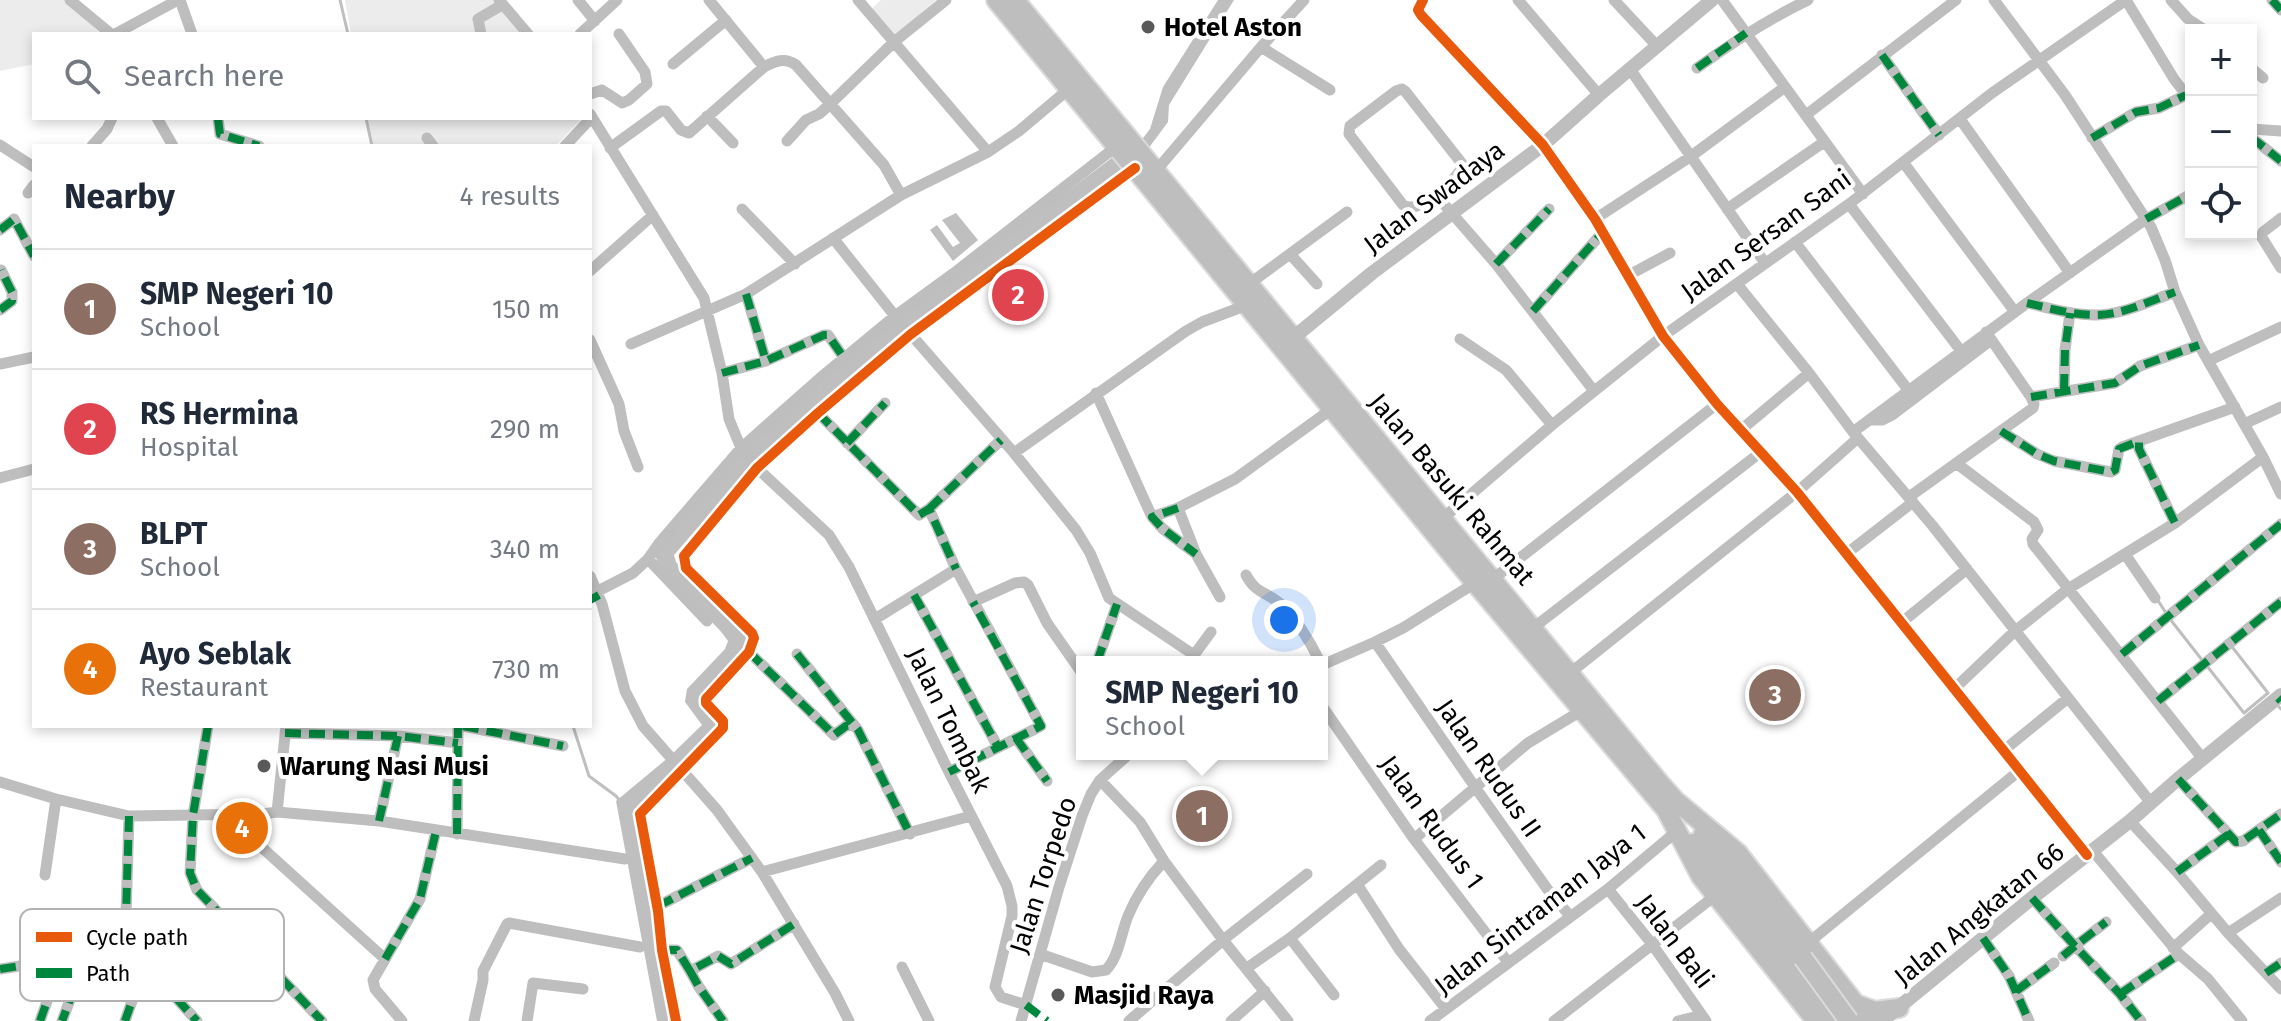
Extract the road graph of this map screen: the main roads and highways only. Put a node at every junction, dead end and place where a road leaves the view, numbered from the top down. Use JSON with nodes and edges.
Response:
{"nodes":[{"id":1,"x":996,"y":0,"type":"edge"},
{"id":2,"x":1015,"y":0,"type":"edge"},
{"id":3,"x":1122,"y":145,"type":"junction"},
{"id":4,"x":1142,"y":166,"type":"junction"},
{"id":5,"x":1484,"y":581,"type":"junction"},
{"id":6,"x":1671,"y":805,"type":"junction"},
{"id":7,"x":1801,"y":956,"type":"junction"},
{"id":8,"x":1850,"y":1010,"type":"edge"},
{"id":9,"x":1895,"y":1015,"type":"edge"},
{"id":10,"x":1817,"y":1019,"type":"edge"},
{"id":11,"x":1833,"y":1021,"type":"edge"},
{"id":12,"x":1869,"y":1021,"type":"edge"}],
"edges":[{"from":1,"to":3,"type":"highway","name":"Jalan Basuki Rahmat"},
{"from":2,"to":3,"type":"highway","name":"Jalan Basuki Rahmat"},
{"from":3,"to":4,"type":"highway","name":"Jalan Basuki Rahmat"},
{"from":4,"to":5,"type":"highway","name":"Jalan Basuki Rahmat"},
{"from":4,"to":5,"type":"highway","name":"Jalan Basuki Rahmat"},
{"from":5,"to":6,"type":"highway","name":"Jalan Basuki Rahmat"},
{"from":5,"to":6,"type":"highway","name":"Jalan Basuki Rahmat"},
{"from":6,"to":7,"type":"highway"},
{"from":6,"to":10,"type":"highway","name":"Jalan Basuki Rahmat"},
{"from":7,"to":8,"type":"highway","bridge":true},
{"from":7,"to":8,"type":"highway"},
{"from":7,"to":11,"type":"highway"},
{"from":8,"to":9,"type":"highway"},
{"from":8,"to":12,"type":"highway"}]}
